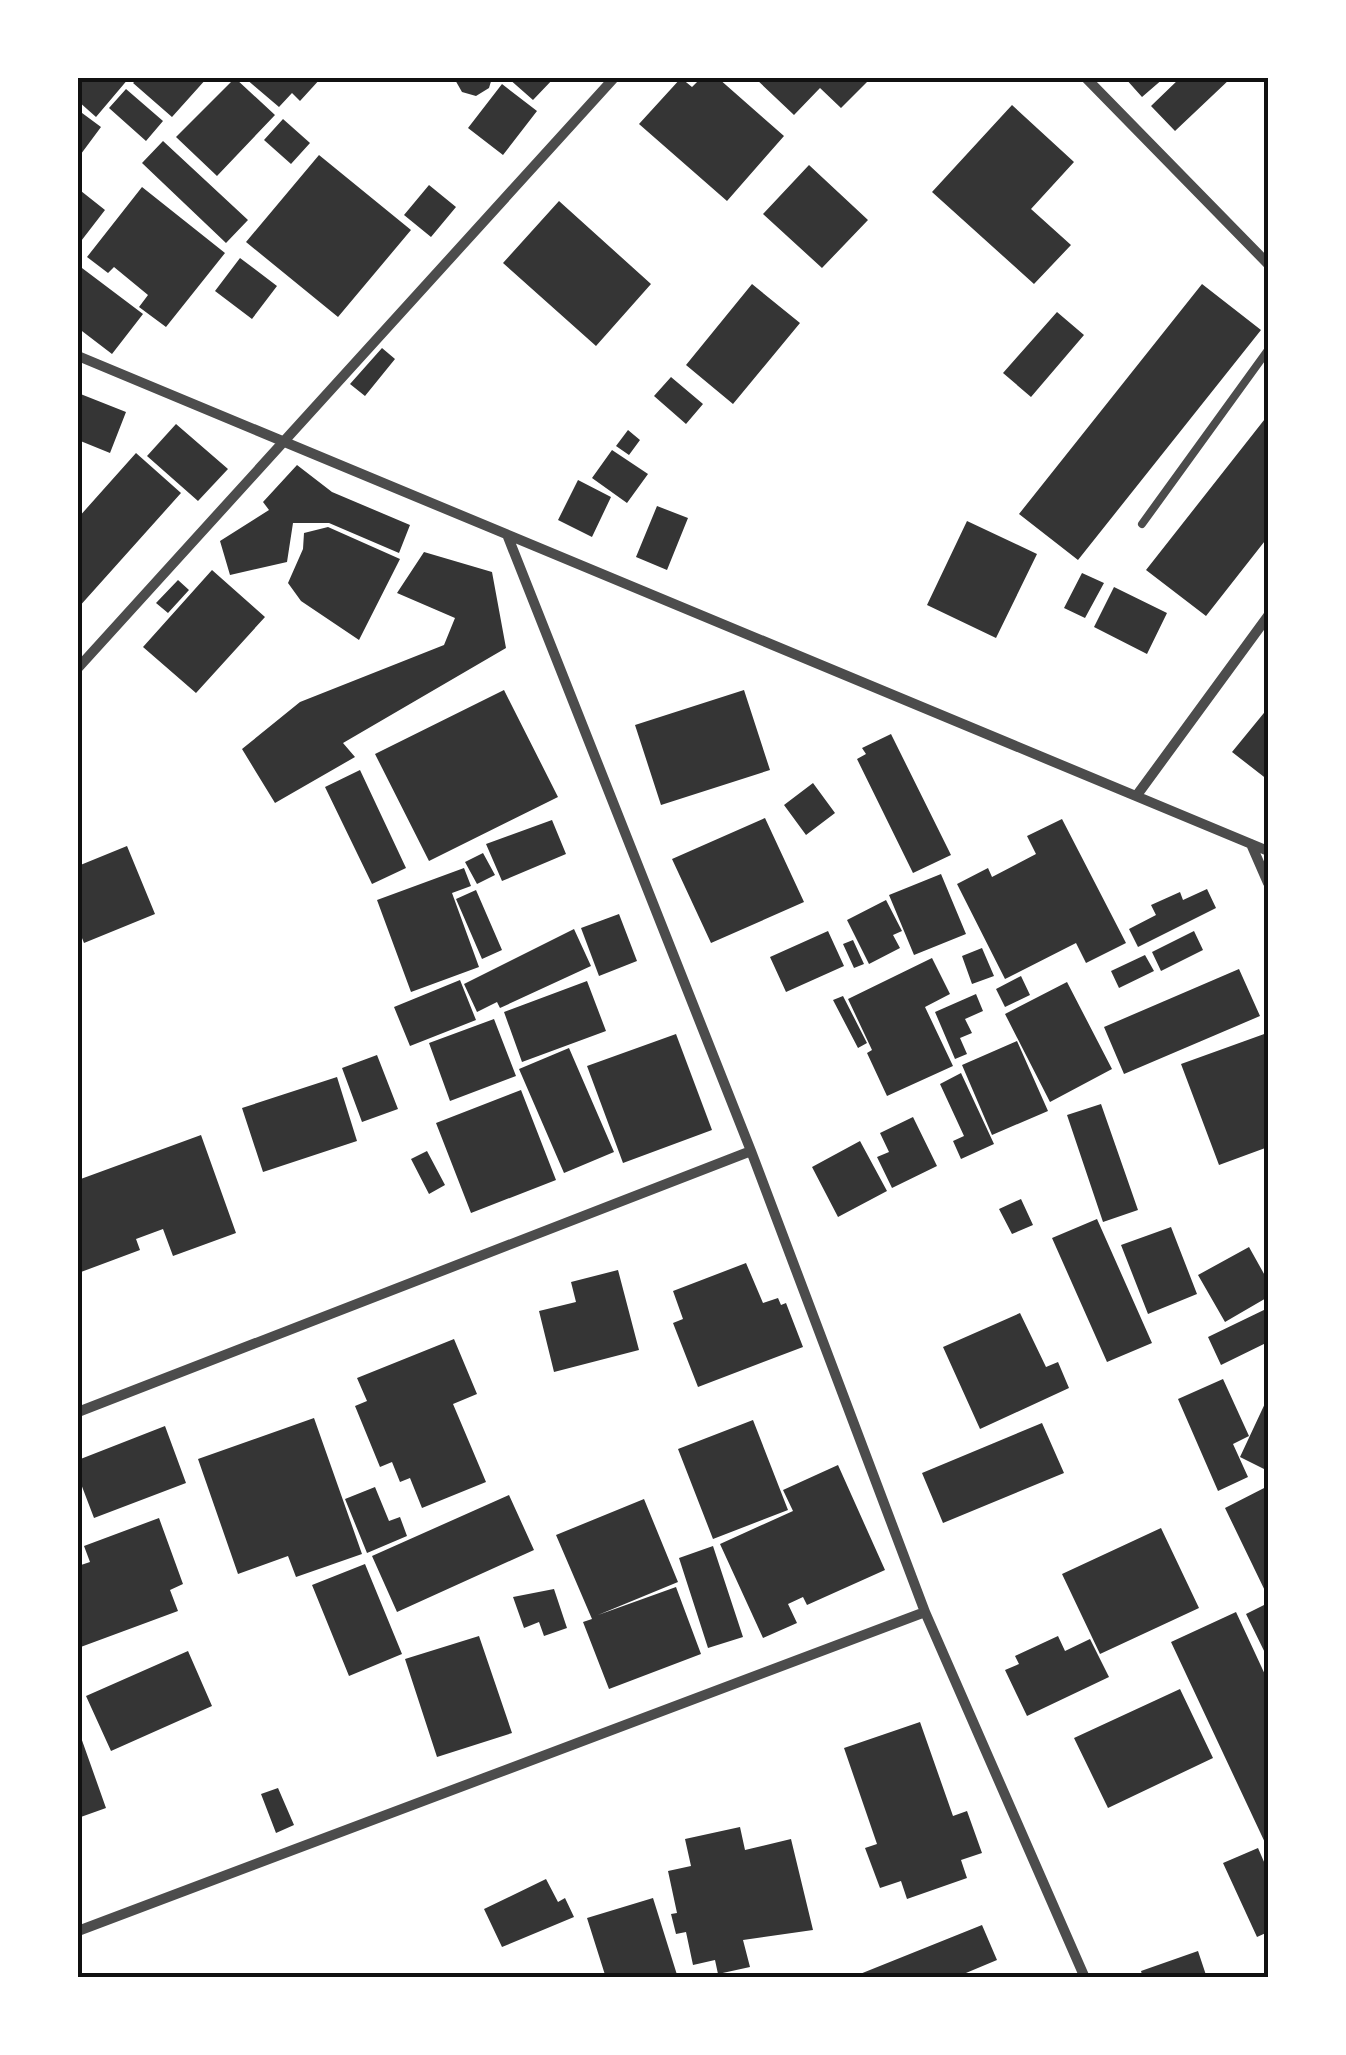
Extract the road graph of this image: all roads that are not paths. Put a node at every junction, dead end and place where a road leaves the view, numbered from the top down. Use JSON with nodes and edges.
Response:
{"nodes":[{"id":1,"x":614,"y":78,"type":"edge"},
{"id":2,"x":1086,"y":78,"type":"edge"},
{"id":3,"x":1268,"y":264,"type":"edge"},
{"id":4,"x":1268,"y":350,"type":"edge"},
{"id":5,"x":78,"y":356,"type":"edge"},
{"id":6,"x":287,"y":442,"type":"junction"},
{"id":7,"x":1142,"y":524,"type":"dead end"},
{"id":8,"x":508,"y":537,"type":"junction"},
{"id":9,"x":1268,"y":616,"type":"edge"},
{"id":10,"x":78,"y":668,"type":"edge"},
{"id":11,"x":1137,"y":795,"type":"junction"},
{"id":12,"x":1250,"y":843,"type":"junction"},
{"id":13,"x":1268,"y":851,"type":"edge"},
{"id":14,"x":1268,"y":883,"type":"edge"},
{"id":15,"x":750,"y":1151,"type":"junction"},
{"id":16,"x":78,"y":1412,"type":"edge"},
{"id":17,"x":924,"y":1612,"type":"junction"},
{"id":18,"x":78,"y":1931,"type":"edge"},
{"id":19,"x":1085,"y":1978,"type":"edge"}],
"edges":[{"from":1,"to":6,"type":"street"},
{"from":2,"to":3,"type":"street"},
{"from":4,"to":7,"type":"lane"},
{"from":5,"to":6,"type":"street"},
{"from":6,"to":8,"type":"street"},
{"from":6,"to":10,"type":"street"},
{"from":8,"to":11,"type":"street"},
{"from":8,"to":15,"type":"street"},
{"from":9,"to":11,"type":"street"},
{"from":11,"to":12,"type":"street"},
{"from":12,"to":13,"type":"street"},
{"from":12,"to":14,"type":"street"},
{"from":15,"to":16,"type":"street"},
{"from":15,"to":17,"type":"street"},
{"from":17,"to":18,"type":"street"},
{"from":17,"to":19,"type":"street"}]}
